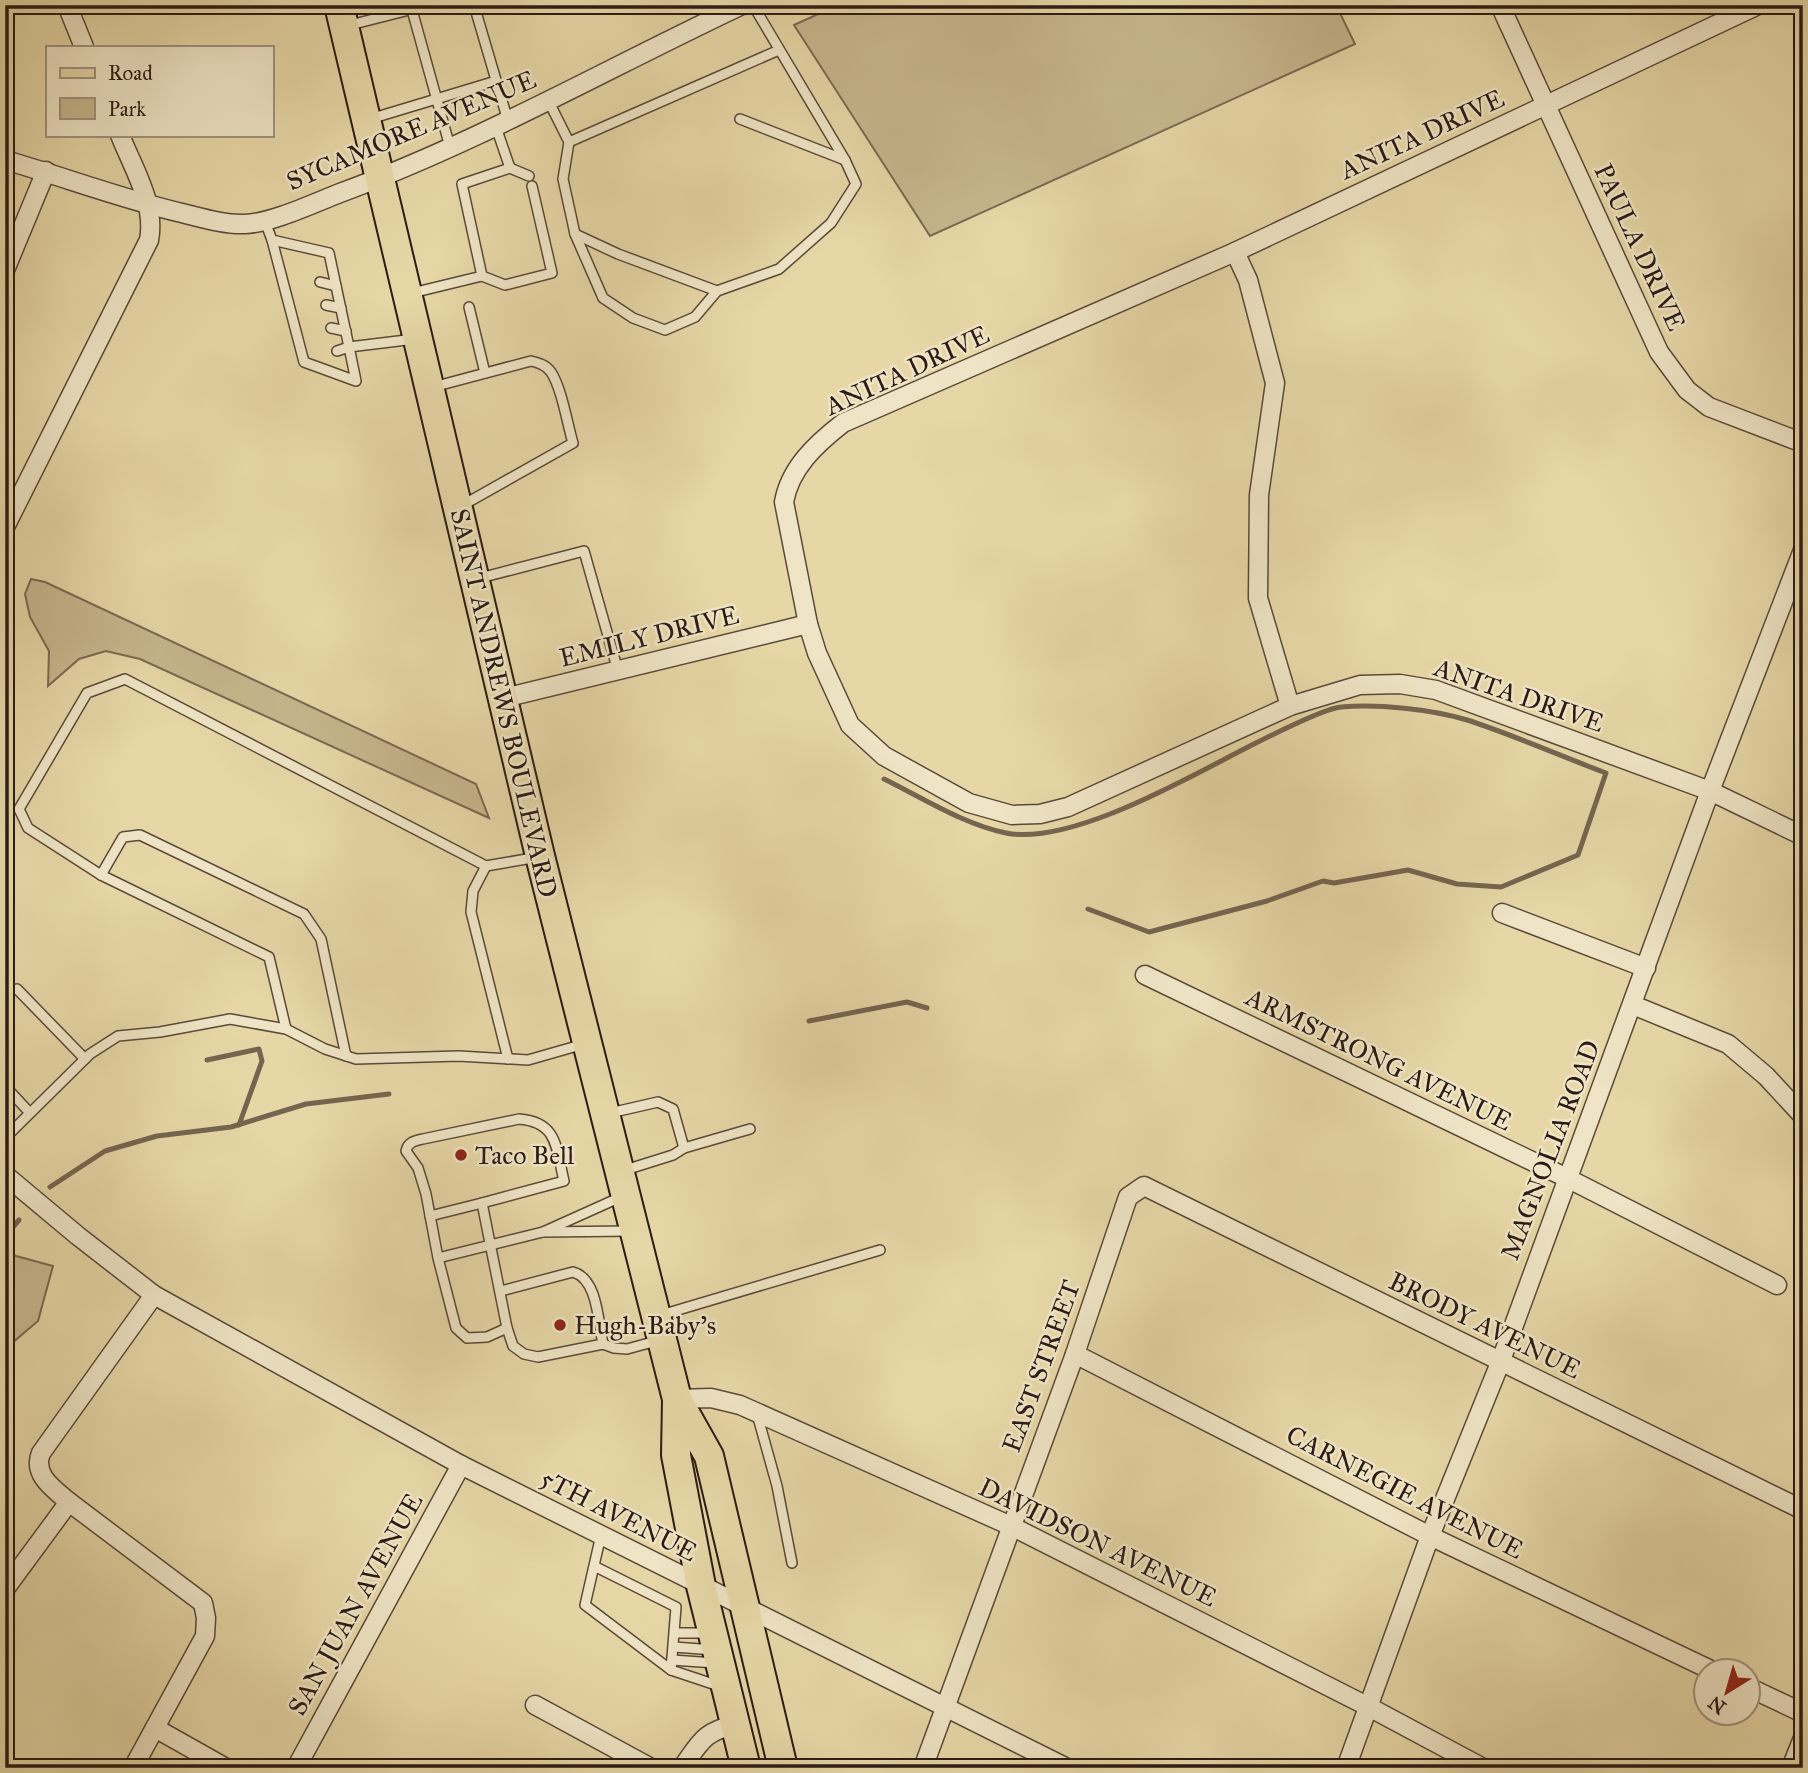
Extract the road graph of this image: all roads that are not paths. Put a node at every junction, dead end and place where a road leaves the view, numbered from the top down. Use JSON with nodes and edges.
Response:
{"nodes":[{"id":1,"x":67,"y":5,"type":"edge"},
{"id":2,"x":429,"y":5,"type":"edge"},
{"id":3,"x":474,"y":5,"type":"edge"},
{"id":4,"x":743,"y":5,"type":"edge"},
{"id":5,"x":753,"y":5,"type":"edge"},
{"id":6,"x":1500,"y":5,"type":"edge"},
{"id":7,"x":1758,"y":5,"type":"edge"},
{"id":8,"x":412,"y":10,"type":"junction"},
{"id":9,"x":342,"y":16,"type":"edge"},
{"id":10,"x":84,"y":46,"type":"edge"},
{"id":11,"x":779,"y":50,"type":"junction"},
{"id":12,"x":496,"y":81,"type":"junction"},
{"id":13,"x":436,"y":98,"type":"junction"},
{"id":14,"x":548,"y":100,"type":"junction"},
{"id":15,"x":1545,"y":104,"type":"junction"},
{"id":16,"x":740,"y":119,"type":"dead end"},
{"id":17,"x":365,"y":120,"type":"junction"},
{"id":18,"x":502,"y":124,"type":"junction"},
{"id":19,"x":120,"y":136,"type":"edge"},
{"id":20,"x":569,"y":142,"type":"junction"},
{"id":21,"x":450,"y":147,"type":"junction"},
{"id":22,"x":5,"y":160,"type":"edge"},
{"id":23,"x":845,"y":160,"type":"junction"},
{"id":24,"x":510,"y":168,"type":"junction"},
{"id":25,"x":46,"y":172,"type":"junction"},
{"id":26,"x":529,"y":176,"type":"dead end"},
{"id":27,"x":379,"y":179,"type":"junction"},
{"id":28,"x":532,"y":186,"type":"dead end"},
{"id":29,"x":149,"y":205,"type":"junction"},
{"id":30,"x":264,"y":219,"type":"junction"},
{"id":31,"x":575,"y":234,"type":"junction"},
{"id":32,"x":272,"y":240,"type":"junction"},
{"id":33,"x":1234,"y":252,"type":"junction"},
{"id":34,"x":5,"y":270,"type":"edge"},
{"id":35,"x":482,"y":276,"type":"junction"},
{"id":36,"x":320,"y":282,"type":"dead end"},
{"id":37,"x":336,"y":286,"type":"junction"},
{"id":38,"x":717,"y":291,"type":"junction"},
{"id":39,"x":407,"y":294,"type":"junction"},
{"id":40,"x":326,"y":305,"type":"dead end"},
{"id":41,"x":469,"y":307,"type":"dead end"},
{"id":42,"x":341,"y":308,"type":"junction"},
{"id":43,"x":331,"y":328,"type":"dead end"},
{"id":44,"x":346,"y":331,"type":"junction"},
{"id":45,"x":417,"y":339,"type":"junction"},
{"id":46,"x":349,"y":347,"type":"junction"},
{"id":47,"x":337,"y":351,"type":"dead end"},
{"id":48,"x":485,"y":373,"type":"junction"},
{"id":49,"x":429,"y":388,"type":"junction"},
{"id":50,"x":1803,"y":443,"type":"edge"},
{"id":51,"x":458,"y":508,"type":"junction"},
{"id":52,"x":5,"y":527,"type":"edge"},
{"id":53,"x":1803,"y":551,"type":"edge"},
{"id":54,"x":475,"y":580,"type":"junction"},
{"id":55,"x":808,"y":624,"type":"junction"},
{"id":56,"x":618,"y":671,"type":"junction"},
{"id":57,"x":504,"y":698,"type":"junction"},
{"id":58,"x":1290,"y":705,"type":"junction"},
{"id":59,"x":1710,"y":790,"type":"junction"},
{"id":60,"x":1803,"y":836,"type":"edge"},
{"id":61,"x":540,"y":856,"type":"junction"},
{"id":62,"x":486,"y":866,"type":"junction"},
{"id":63,"x":101,"y":874,"type":"junction"},
{"id":64,"x":1502,"y":913,"type":"dead end"},
{"id":65,"x":1646,"y":968,"type":"junction"},
{"id":66,"x":1145,"y":975,"type":"dead end"},
{"id":67,"x":17,"y":989,"type":"dead end"},
{"id":68,"x":1633,"y":1005,"type":"junction"},
{"id":69,"x":286,"y":1029,"type":"junction"},
{"id":70,"x":586,"y":1044,"type":"junction"},
{"id":71,"x":346,"y":1056,"type":"junction"},
{"id":72,"x":85,"y":1059,"type":"junction"},
{"id":73,"x":508,"y":1059,"type":"junction"},
{"id":74,"x":5,"y":1086,"type":"edge"},
{"id":75,"x":30,"y":1113,"type":"junction"},
{"id":76,"x":606,"y":1114,"type":"junction"},
{"id":77,"x":1803,"y":1116,"type":"edge"},
{"id":78,"x":750,"y":1129,"type":"dead end"},
{"id":79,"x":8,"y":1135,"type":"dead end"},
{"id":80,"x":684,"y":1148,"type":"junction"},
{"id":81,"x":5,"y":1175,"type":"edge"},
{"id":82,"x":1567,"y":1178,"type":"junction"},
{"id":83,"x":623,"y":1183,"type":"junction"},
{"id":84,"x":1144,"y":1186,"type":"joint"},
{"id":85,"x":482,"y":1203,"type":"junction"},
{"id":86,"x":430,"y":1216,"type":"junction"},
{"id":87,"x":635,"y":1231,"type":"junction"},
{"id":88,"x":543,"y":1232,"type":"junction"},
{"id":89,"x":492,"y":1246,"type":"junction"},
{"id":90,"x":880,"y":1250,"type":"dead end"},
{"id":91,"x":438,"y":1258,"type":"junction"},
{"id":92,"x":1777,"y":1285,"type":"dead end"},
{"id":93,"x":501,"y":1291,"type":"junction"},
{"id":94,"x":154,"y":1295,"type":"junction"},
{"id":95,"x":508,"y":1328,"type":"junction"},
{"id":96,"x":659,"y":1328,"type":"junction"},
{"id":97,"x":603,"y":1344,"type":"junction"},
{"id":98,"x":1075,"y":1354,"type":"junction"},
{"id":99,"x":1500,"y":1363,"type":"junction"},
{"id":100,"x":677,"y":1399,"type":"junction"},
{"id":101,"x":756,"y":1412,"type":"junction"},
{"id":102,"x":461,"y":1465,"type":"junction"},
{"id":103,"x":69,"y":1502,"type":"junction"},
{"id":104,"x":1803,"y":1510,"type":"edge"},
{"id":105,"x":1011,"y":1526,"type":"junction"},
{"id":106,"x":601,"y":1535,"type":"junction"},
{"id":107,"x":1430,"y":1536,"type":"junction"},
{"id":108,"x":792,"y":1563,"type":"dead end"},
{"id":109,"x":594,"y":1566,"type":"junction"},
{"id":110,"x":701,"y":1586,"type":"junction"},
{"id":111,"x":5,"y":1589,"type":"edge"},
{"id":112,"x":743,"y":1606,"type":"junction"},
{"id":113,"x":675,"y":1633,"type":"junction"},
{"id":114,"x":674,"y":1647,"type":"junction"},
{"id":115,"x":719,"y":1659,"type":"junction"},
{"id":116,"x":1692,"y":1660,"type":"edge"},
{"id":117,"x":672,"y":1665,"type":"junction"},
{"id":118,"x":1762,"y":1694,"type":"edge"},
{"id":119,"x":535,"y":1705,"type":"dead end"},
{"id":120,"x":947,"y":1707,"type":"junction"},
{"id":121,"x":1369,"y":1707,"type":"junction"},
{"id":122,"x":1803,"y":1713,"type":"edge"},
{"id":123,"x":737,"y":1724,"type":"junction"},
{"id":124,"x":155,"y":1728,"type":"junction"},
{"id":125,"x":1803,"y":1738,"type":"edge"},
{"id":126,"x":134,"y":1768,"type":"edge"},
{"id":127,"x":226,"y":1768,"type":"edge"},
{"id":128,"x":296,"y":1768,"type":"edge"},
{"id":129,"x":651,"y":1768,"type":"edge"},
{"id":130,"x":682,"y":1768,"type":"edge"},
{"id":131,"x":746,"y":1768,"type":"edge"},
{"id":132,"x":783,"y":1768,"type":"edge"},
{"id":133,"x":923,"y":1768,"type":"edge"},
{"id":134,"x":1067,"y":1768,"type":"edge"},
{"id":135,"x":1346,"y":1768,"type":"edge"},
{"id":136,"x":1483,"y":1768,"type":"edge"},
{"id":137,"x":1791,"y":1768,"type":"edge"}],
"edges":[{"from":1,"to":10,"type":"street"},
{"from":2,"to":8,"type":"lane"},
{"from":3,"to":12,"type":"lane"},
{"from":4,"to":14,"type":"street","name":"SYCAMORE AVENUE"},
{"from":5,"to":11,"type":"lane"},
{"from":6,"to":15,"type":"street","name":"PAULA DRIVE"},
{"from":7,"to":15,"type":"street","name":"ANITA DRIVE"},
{"from":8,"to":9,"type":"lane"},
{"from":8,"to":13,"type":"lane"},
{"from":9,"to":17,"type":"main road","name":"SAINT ANDREWS BOULEVARD"},
{"from":11,"to":20,"type":"lane"},
{"from":11,"to":23,"type":"lane"},
{"from":12,"to":13,"type":"lane"},
{"from":12,"to":18,"type":"lane"},
{"from":13,"to":17,"type":"lane"},
{"from":13,"to":21,"type":"lane"},
{"from":14,"to":18,"type":"street","name":"SYCAMORE AVENUE"},
{"from":14,"to":20,"type":"lane"},
{"from":15,"to":33,"type":"street","name":"ANITA DRIVE"},
{"from":15,"to":50,"type":"street","name":"PAULA DRIVE"},
{"from":16,"to":23,"type":"lane"},
{"from":17,"to":27,"type":"main road","name":"SAINT ANDREWS BOULEVARD"},
{"from":18,"to":21,"type":"street","name":"SYCAMORE AVENUE"},
{"from":18,"to":24,"type":"lane"},
{"from":19,"to":29,"type":"street"},
{"from":20,"to":31,"type":"lane"},
{"from":21,"to":27,"type":"street","name":"SYCAMORE AVENUE"},
{"from":22,"to":25,"type":"street","name":"SYCAMORE AVENUE"},
{"from":23,"to":38,"type":"lane"},
{"from":24,"to":26,"type":"lane"},
{"from":24,"to":35,"type":"lane"},
{"from":25,"to":29,"type":"street","name":"SYCAMORE AVENUE"},
{"from":25,"to":34,"type":"street"},
{"from":27,"to":30,"type":"street","name":"SYCAMORE AVENUE"},
{"from":27,"to":39,"type":"main road","name":"SAINT ANDREWS BOULEVARD"},
{"from":28,"to":35,"type":"lane"},
{"from":29,"to":30,"type":"street","name":"SYCAMORE AVENUE"},
{"from":29,"to":52,"type":"street"},
{"from":30,"to":32,"type":"lane"},
{"from":31,"to":38,"type":"lane"},
{"from":31,"to":38,"type":"lane"},
{"from":32,"to":37,"type":"lane"},
{"from":32,"to":46,"type":"lane"},
{"from":33,"to":55,"type":"street","name":"ANITA DRIVE"},
{"from":33,"to":58,"type":"street"},
{"from":35,"to":39,"type":"lane"},
{"from":36,"to":37,"type":"lane"},
{"from":37,"to":42,"type":"lane"},
{"from":39,"to":45,"type":"main road","name":"SAINT ANDREWS BOULEVARD"},
{"from":40,"to":42,"type":"lane"},
{"from":41,"to":48,"type":"lane"},
{"from":42,"to":44,"type":"lane"},
{"from":43,"to":44,"type":"lane"},
{"from":44,"to":46,"type":"lane"},
{"from":45,"to":46,"type":"lane"},
{"from":45,"to":49,"type":"main road","name":"SAINT ANDREWS BOULEVARD"},
{"from":46,"to":47,"type":"lane"},
{"from":48,"to":49,"type":"lane"},
{"from":48,"to":51,"type":"lane"},
{"from":49,"to":51,"type":"main road","name":"SAINT ANDREWS BOULEVARD"},
{"from":51,"to":54,"type":"main road","name":"SAINT ANDREWS BOULEVARD"},
{"from":53,"to":59,"type":"street","name":"MAGNOLIA ROAD"},
{"from":54,"to":56,"type":"lane"},
{"from":54,"to":57,"type":"main road","name":"SAINT ANDREWS BOULEVARD"},
{"from":55,"to":56,"type":"street","name":"EMILY DRIVE"},
{"from":55,"to":58,"type":"street","name":"ANITA DRIVE"},
{"from":56,"to":57,"type":"street","name":"EMILY DRIVE"},
{"from":57,"to":61,"type":"main road","name":"SAINT ANDREWS BOULEVARD"},
{"from":58,"to":59,"type":"street","name":"ANITA DRIVE"},
{"from":59,"to":60,"type":"street","name":"ANITA DRIVE"},
{"from":59,"to":65,"type":"street","name":"MAGNOLIA ROAD"},
{"from":61,"to":62,"type":"lane"},
{"from":61,"to":70,"type":"main road","name":"SAINT ANDREWS BOULEVARD"},
{"from":62,"to":63,"type":"lane"},
{"from":62,"to":73,"type":"lane"},
{"from":63,"to":69,"type":"lane"},
{"from":63,"to":71,"type":"lane"},
{"from":64,"to":65,"type":"street"},
{"from":65,"to":68,"type":"street","name":"MAGNOLIA ROAD"},
{"from":66,"to":82,"type":"street","name":"ARMSTRONG AVENUE"},
{"from":67,"to":72,"type":"lane"},
{"from":68,"to":77,"type":"street"},
{"from":68,"to":82,"type":"street","name":"MAGNOLIA ROAD"},
{"from":69,"to":71,"type":"lane"},
{"from":69,"to":72,"type":"lane"},
{"from":70,"to":73,"type":"lane"},
{"from":70,"to":76,"type":"main road","name":"SAINT ANDREWS BOULEVARD"},
{"from":71,"to":73,"type":"lane"},
{"from":72,"to":75,"type":"lane"},
{"from":74,"to":75,"type":"lane"},
{"from":75,"to":79,"type":"lane"},
{"from":76,"to":80,"type":"lane"},
{"from":76,"to":83,"type":"main road","name":"SAINT ANDREWS BOULEVARD"},
{"from":78,"to":80,"type":"lane"},
{"from":80,"to":83,"type":"lane"},
{"from":81,"to":94,"type":"street","name":"5TH AVENUE"},
{"from":82,"to":92,"type":"street","name":"ARMSTRONG AVENUE"},
{"from":82,"to":99,"type":"street","name":"MAGNOLIA ROAD"},
{"from":83,"to":87,"type":"main road","name":"SAINT ANDREWS BOULEVARD"},
{"from":83,"to":88,"type":"lane"},
{"from":84,"to":98,"type":"street","name":"EAST STREET"},
{"from":84,"to":99,"type":"street","name":"BRODY AVENUE"},
{"from":85,"to":86,"type":"lane"},
{"from":85,"to":86,"type":"lane"},
{"from":85,"to":89,"type":"lane"},
{"from":86,"to":91,"type":"lane"},
{"from":87,"to":88,"type":"lane"},
{"from":87,"to":96,"type":"main road","name":"SAINT ANDREWS BOULEVARD"},
{"from":88,"to":89,"type":"lane"},
{"from":89,"to":91,"type":"lane"},
{"from":89,"to":93,"type":"lane"},
{"from":90,"to":96,"type":"lane"},
{"from":91,"to":95,"type":"lane"},
{"from":93,"to":95,"type":"lane"},
{"from":93,"to":97,"type":"lane"},
{"from":94,"to":102,"type":"street","name":"5TH AVENUE"},
{"from":94,"to":103,"type":"street"},
{"from":95,"to":97,"type":"lane"},
{"from":96,"to":97,"type":"lane"},
{"from":96,"to":100,"type":"main road","name":"SAINT ANDREWS BOULEVARD"},
{"from":98,"to":105,"type":"street","name":"EAST STREET"},
{"from":98,"to":107,"type":"street","name":"CARNEGIE AVENUE"},
{"from":99,"to":104,"type":"street","name":"BRODY AVENUE"},
{"from":99,"to":107,"type":"street","name":"MAGNOLIA ROAD"},
{"from":100,"to":101,"type":"street","name":"DAVIDSON AVENUE"},
{"from":100,"to":110,"type":"main road","name":"SAINT ANDREWS BOULEVARD"},
{"from":100,"to":112,"type":"main road","name":"SAINT ANDREWS BOULEVARD"},
{"from":101,"to":105,"type":"street","name":"DAVIDSON AVENUE"},
{"from":101,"to":108,"type":"lane"},
{"from":102,"to":106,"type":"street","name":"5TH AVENUE"},
{"from":102,"to":128,"type":"street","name":"SAN JUAN AVENUE"},
{"from":103,"to":111,"type":"street"},
{"from":103,"to":124,"type":"street"},
{"from":105,"to":120,"type":"street","name":"EAST STREET"},
{"from":105,"to":121,"type":"street","name":"DAVIDSON AVENUE"},
{"from":106,"to":109,"type":"lane"},
{"from":106,"to":110,"type":"street","name":"5TH AVENUE"},
{"from":107,"to":116,"type":"street","name":"CARNEGIE AVENUE"},
{"from":107,"to":121,"type":"street","name":"MAGNOLIA ROAD"},
{"from":109,"to":113,"type":"lane"},
{"from":109,"to":117,"type":"lane"},
{"from":110,"to":112,"type":"street","name":"5TH AVENUE"},
{"from":110,"to":115,"type":"main road","name":"SAINT ANDREWS BOULEVARD"},
{"from":112,"to":120,"type":"street","name":"5TH AVENUE"},
{"from":112,"to":132,"type":"main road","name":"SAINT ANDREWS BOULEVARD"},
{"from":113,"to":114,"type":"lane"},
{"from":113,"to":115,"type":"lane"},
{"from":114,"to":115,"type":"lane"},
{"from":114,"to":117,"type":"lane"},
{"from":115,"to":117,"type":"lane"},
{"from":115,"to":117,"type":"lane"},
{"from":115,"to":123,"type":"main road","name":"SAINT ANDREWS BOULEVARD"},
{"from":118,"to":122,"type":"street"},
{"from":119,"to":129,"type":"street"},
{"from":120,"to":133,"type":"street","name":"EAST STREET"},
{"from":120,"to":134,"type":"street","name":"5TH AVENUE"},
{"from":121,"to":135,"type":"street","name":"MAGNOLIA ROAD"},
{"from":121,"to":136,"type":"street","name":"DAVIDSON AVENUE"},
{"from":123,"to":130,"type":"street"},
{"from":123,"to":131,"type":"main road","name":"SAINT ANDREWS BOULEVARD"},
{"from":124,"to":126,"type":"street"},
{"from":124,"to":127,"type":"street"},
{"from":125,"to":137,"type":"street"}]}
